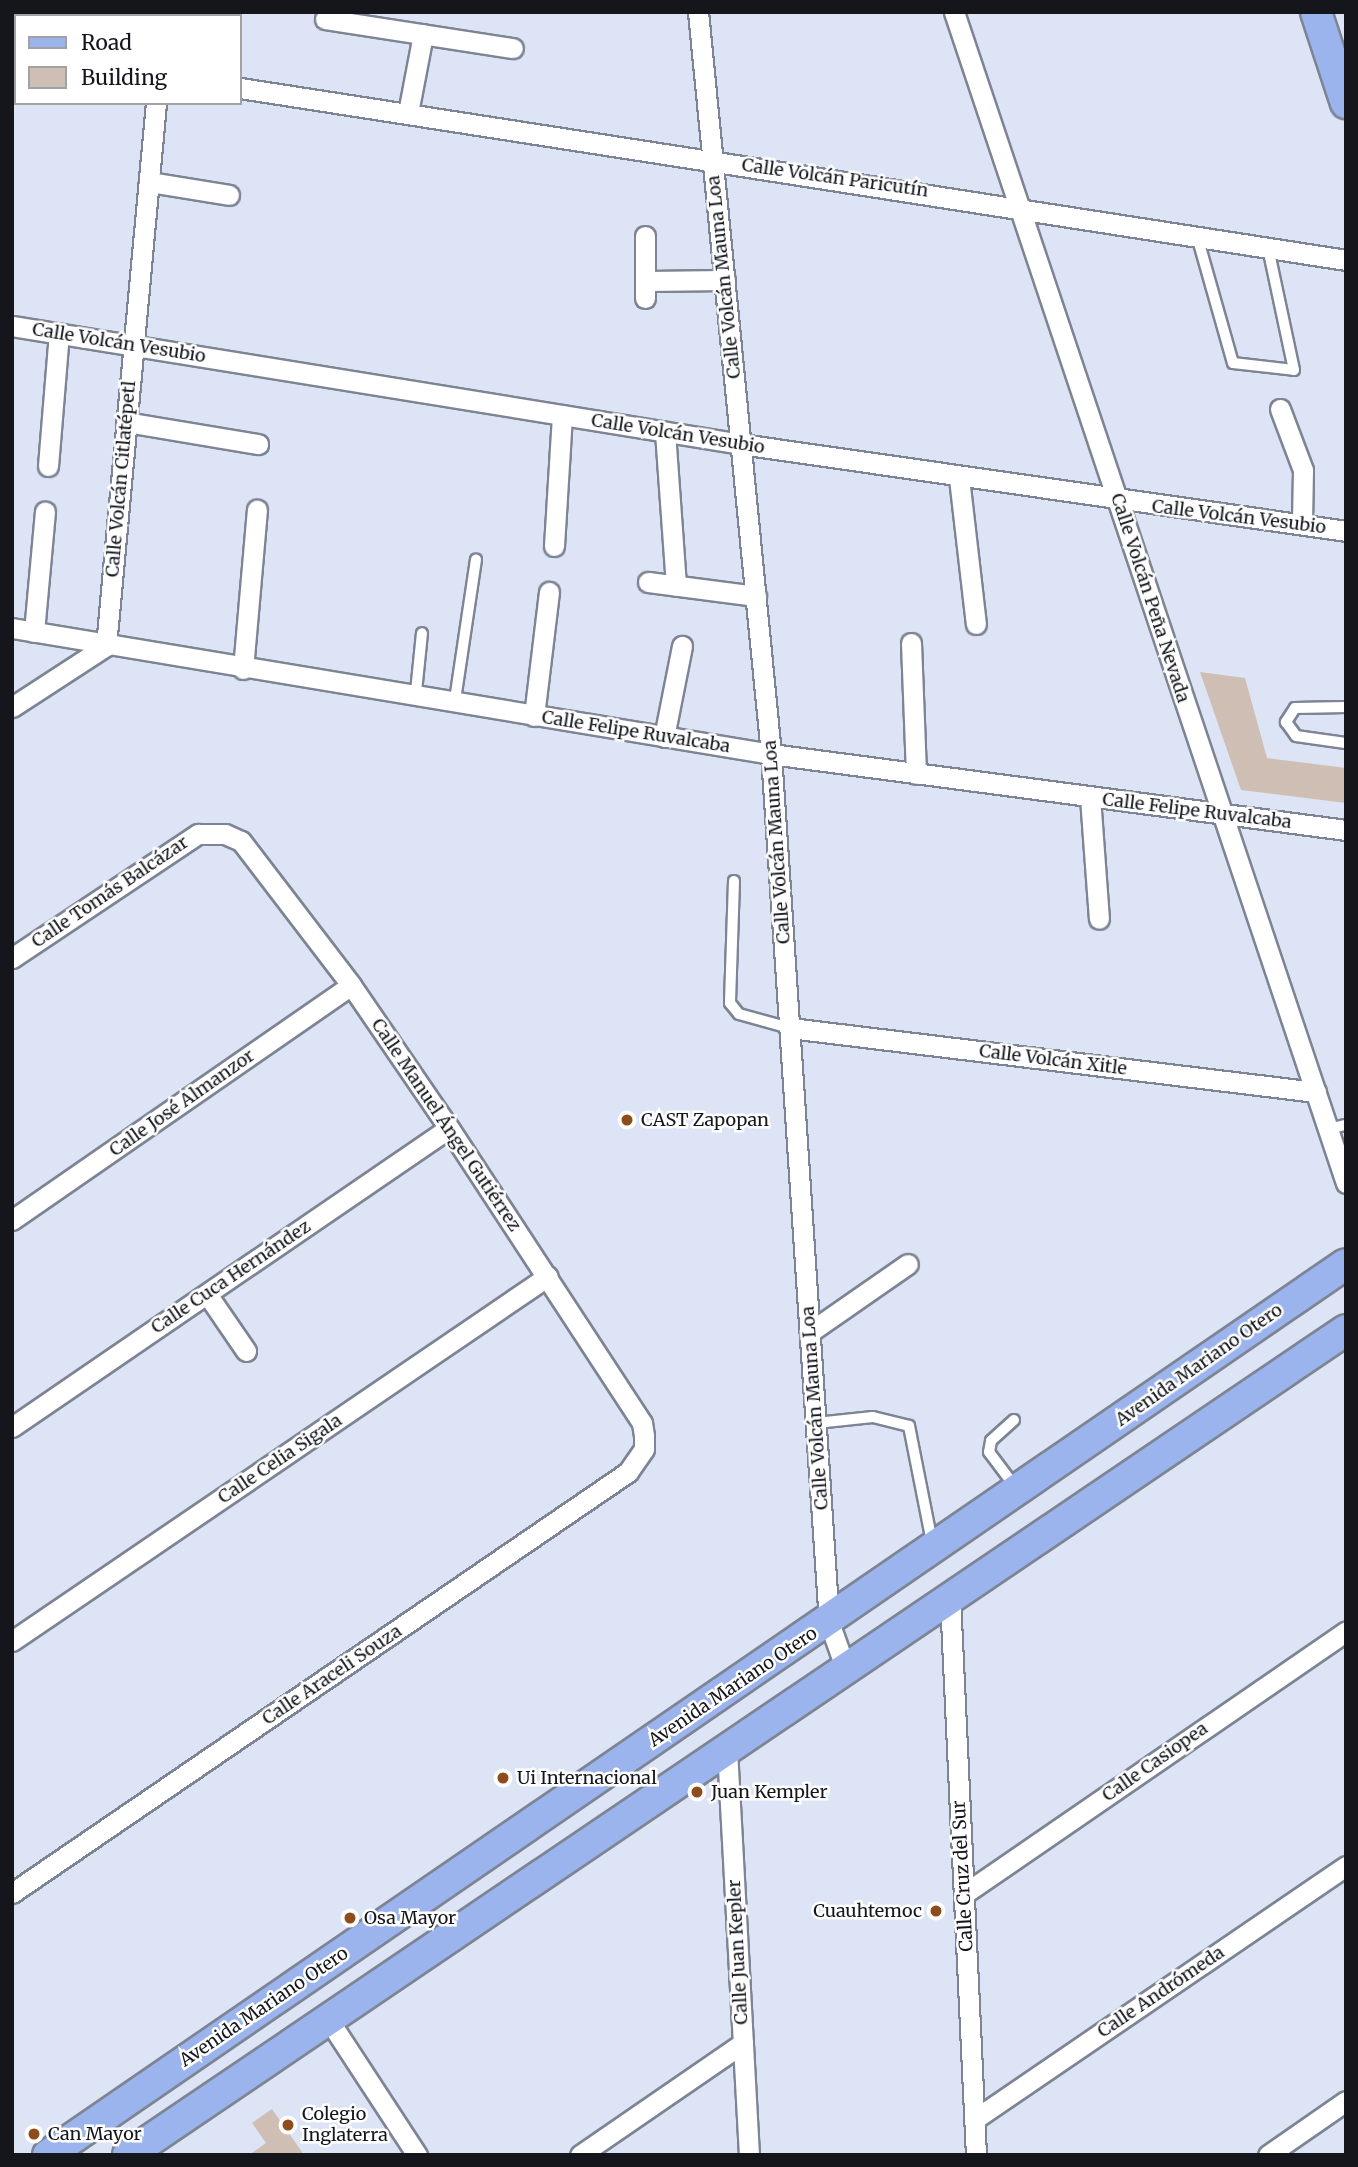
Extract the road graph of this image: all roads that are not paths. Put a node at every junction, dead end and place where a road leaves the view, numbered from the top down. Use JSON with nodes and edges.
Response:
{"nodes":[{"id":1,"x":698,"y":12,"type":"edge"},
{"id":2,"x":954,"y":12,"type":"edge"},
{"id":3,"x":1316,"y":12,"type":"edge"},
{"id":4,"x":325,"y":19,"type":"dead end"},
{"id":5,"x":423,"y":34,"type":"junction"},
{"id":6,"x":513,"y":48,"type":"dead end"},
{"id":7,"x":242,"y":88,"type":"edge"},
{"id":8,"x":1346,"y":103,"type":"edge"},
{"id":9,"x":156,"y":105,"type":"edge"},
{"id":10,"x":408,"y":113,"type":"junction"},
{"id":11,"x":713,"y":160,"type":"junction"},
{"id":12,"x":149,"y":182,"type":"junction"},
{"id":13,"x":229,"y":195,"type":"dead end"},
{"id":14,"x":1019,"y":206,"type":"junction"},
{"id":15,"x":645,"y":236,"type":"dead end"},
{"id":16,"x":1196,"y":236,"type":"junction"},
{"id":17,"x":1268,"y":248,"type":"junction"},
{"id":18,"x":1346,"y":260,"type":"edge"},
{"id":19,"x":724,"y":279,"type":"junction"},
{"id":20,"x":12,"y":326,"type":"edge"},
{"id":21,"x":59,"y":333,"type":"junction"},
{"id":22,"x":133,"y":345,"type":"junction"},
{"id":23,"x":1280,"y":409,"type":"dead end"},
{"id":24,"x":562,"y":415,"type":"junction"},
{"id":25,"x":126,"y":422,"type":"junction"},
{"id":26,"x":665,"y":432,"type":"junction"},
{"id":27,"x":258,"y":444,"type":"dead end"},
{"id":28,"x":741,"y":444,"type":"junction"},
{"id":29,"x":48,"y":466,"type":"dead end"},
{"id":30,"x":959,"y":478,"type":"junction"},
{"id":31,"x":1118,"y":502,"type":"junction"},
{"id":32,"x":257,"y":510,"type":"dead end"},
{"id":33,"x":45,"y":512,"type":"dead end"},
{"id":34,"x":1302,"y":524,"type":"junction"},
{"id":35,"x":1346,"y":531,"type":"edge"},
{"id":36,"x":554,"y":546,"type":"dead end"},
{"id":37,"x":476,"y":560,"type":"dead end"},
{"id":38,"x":648,"y":582,"type":"dead end"},
{"id":39,"x":676,"y":586,"type":"junction"},
{"id":40,"x":549,"y":593,"type":"dead end"},
{"id":41,"x":756,"y":596,"type":"junction"},
{"id":42,"x":976,"y":624,"type":"dead end"},
{"id":43,"x":12,"y":628,"type":"edge"},
{"id":44,"x":34,"y":632,"type":"junction"},
{"id":45,"x":422,"y":633,"type":"dead end"},
{"id":46,"x":911,"y":643,"type":"dead end"},
{"id":47,"x":106,"y":646,"type":"junction"},
{"id":48,"x":682,"y":646,"type":"dead end"},
{"id":49,"x":243,"y":669,"type":"junction"},
{"id":50,"x":416,"y":692,"type":"junction"},
{"id":51,"x":456,"y":700,"type":"junction"},
{"id":52,"x":1346,"y":706,"type":"edge"},
{"id":53,"x":12,"y":707,"type":"edge"},
{"id":54,"x":534,"y":716,"type":"junction"},
{"id":55,"x":664,"y":737,"type":"junction"},
{"id":56,"x":1346,"y":743,"type":"edge"},
{"id":57,"x":771,"y":754,"type":"junction"},
{"id":58,"x":916,"y":774,"type":"junction"},
{"id":59,"x":1090,"y":797,"type":"junction"},
{"id":60,"x":1223,"y":815,"type":"junction"},
{"id":61,"x":1346,"y":830,"type":"edge"},
{"id":62,"x":211,"y":833,"type":"joint"},
{"id":63,"x":734,"y":881,"type":"dead end"},
{"id":64,"x":1099,"y":919,"type":"dead end"},
{"id":65,"x":12,"y":958,"type":"edge"},
{"id":66,"x":351,"y":985,"type":"junction"},
{"id":67,"x":790,"y":1028,"type":"junction"},
{"id":68,"x":1316,"y":1092,"type":"junction"},
{"id":69,"x":1337,"y":1127,"type":"edge"},
{"id":70,"x":449,"y":1128,"type":"junction"},
{"id":71,"x":1346,"y":1183,"type":"edge"},
{"id":72,"x":12,"y":1220,"type":"edge"},
{"id":73,"x":908,"y":1264,"type":"dead end"},
{"id":74,"x":1346,"y":1264,"type":"edge"},
{"id":75,"x":548,"y":1276,"type":"junction"},
{"id":76,"x":207,"y":1294,"type":"junction"},
{"id":77,"x":1345,"y":1331,"type":"edge"},
{"id":78,"x":810,"y":1332,"type":"junction"},
{"id":79,"x":246,"y":1351,"type":"dead end"},
{"id":80,"x":1014,"y":1420,"type":"dead end"},
{"id":81,"x":816,"y":1423,"type":"junction"},
{"id":82,"x":12,"y":1427,"type":"edge"},
{"id":83,"x":644,"y":1449,"type":"joint"},
{"id":84,"x":1018,"y":1491,"type":"junction"},
{"id":85,"x":933,"y":1550,"type":"junction"},
{"id":86,"x":950,"y":1598,"type":"junction"},
{"id":87,"x":829,"y":1622,"type":"junction"},
{"id":88,"x":1346,"y":1631,"type":"edge"},
{"id":89,"x":12,"y":1642,"type":"edge"},
{"id":90,"x":846,"y":1671,"type":"junction"},
{"id":91,"x":727,"y":1749,"type":"junction"},
{"id":92,"x":1346,"y":1866,"type":"edge"},
{"id":93,"x":12,"y":1894,"type":"edge"},
{"id":94,"x":964,"y":1894,"type":"junction"},
{"id":95,"x":328,"y":2019,"type":"junction"},
{"id":96,"x":743,"y":2043,"type":"junction"},
{"id":97,"x":1346,"y":2101,"type":"edge"},
{"id":98,"x":975,"y":2119,"type":"junction"},
{"id":99,"x":48,"y":2155,"type":"edge"},
{"id":100,"x":128,"y":2155,"type":"edge"},
{"id":101,"x":417,"y":2155,"type":"edge"},
{"id":102,"x":580,"y":2155,"type":"edge"},
{"id":103,"x":749,"y":2155,"type":"edge"},
{"id":104,"x":976,"y":2155,"type":"edge"},
{"id":105,"x":1268,"y":2155,"type":"edge"}],
"edges":[{"from":1,"to":11,"type":"street","name":"Calle Volcán Mauna Loa"},
{"from":2,"to":14,"type":"street","name":"Calle Volcán Peña Nevada"},
{"from":3,"to":8,"type":"main road"},
{"from":4,"to":5,"type":"street"},
{"from":5,"to":6,"type":"street"},
{"from":5,"to":10,"type":"street"},
{"from":7,"to":10,"type":"street","name":"Calle Volcán Paricutín"},
{"from":9,"to":12,"type":"street","name":"Calle Volcán Citlatépetl"},
{"from":10,"to":11,"type":"street","name":"Calle Volcán Paricutín"},
{"from":11,"to":14,"type":"street","name":"Calle Volcán Paricutín"},
{"from":11,"to":19,"type":"street","name":"Calle Volcán Mauna Loa"},
{"from":12,"to":13,"type":"street"},
{"from":12,"to":22,"type":"street","name":"Calle Volcán Citlatépetl"},
{"from":14,"to":16,"type":"street","name":"Calle Volcán Paricutín"},
{"from":14,"to":31,"type":"street","name":"Calle Volcán Peña Nevada"},
{"from":15,"to":19,"type":"street"},
{"from":16,"to":17,"type":"street","name":"Calle Volcán Paricutín"},
{"from":16,"to":17,"type":"lane"},
{"from":17,"to":18,"type":"street","name":"Calle Volcán Paricutín"},
{"from":19,"to":28,"type":"street","name":"Calle Volcán Mauna Loa"},
{"from":20,"to":21,"type":"street","name":"Calle Volcán Vesubio"},
{"from":21,"to":22,"type":"street","name":"Calle Volcán Vesubio"},
{"from":21,"to":29,"type":"street"},
{"from":22,"to":24,"type":"street","name":"Calle Volcán Vesubio"},
{"from":22,"to":25,"type":"street","name":"Calle Volcán Citlatépetl"},
{"from":23,"to":34,"type":"street"},
{"from":24,"to":26,"type":"street","name":"Calle Volcán Vesubio"},
{"from":24,"to":36,"type":"street"},
{"from":25,"to":27,"type":"street"},
{"from":25,"to":47,"type":"street","name":"Calle Volcán Citlatépetl"},
{"from":26,"to":28,"type":"street","name":"Calle Volcán Vesubio"},
{"from":26,"to":39,"type":"street"},
{"from":28,"to":30,"type":"street","name":"Calle Volcán Vesubio"},
{"from":28,"to":41,"type":"street","name":"Calle Volcán Mauna Loa"},
{"from":30,"to":31,"type":"street","name":"Calle Volcán Vesubio"},
{"from":30,"to":42,"type":"street"},
{"from":31,"to":34,"type":"street","name":"Calle Volcán Vesubio"},
{"from":31,"to":60,"type":"street","name":"Calle Volcán Peña Nevada"},
{"from":32,"to":49,"type":"street"},
{"from":33,"to":44,"type":"street"},
{"from":34,"to":35,"type":"street","name":"Calle Volcán Vesubio"},
{"from":37,"to":51,"type":"lane"},
{"from":38,"to":39,"type":"street"},
{"from":39,"to":41,"type":"street"},
{"from":40,"to":54,"type":"street"},
{"from":41,"to":57,"type":"street","name":"Calle Volcán Mauna Loa"},
{"from":43,"to":44,"type":"street","name":"Calle Felipe Ruvalcaba"},
{"from":44,"to":47,"type":"street","name":"Calle Felipe Ruvalcaba"},
{"from":45,"to":50,"type":"lane"},
{"from":46,"to":58,"type":"street"},
{"from":47,"to":49,"type":"street","name":"Calle Felipe Ruvalcaba"},
{"from":47,"to":53,"type":"street"},
{"from":48,"to":55,"type":"street"},
{"from":49,"to":50,"type":"street","name":"Calle Felipe Ruvalcaba"},
{"from":50,"to":51,"type":"street","name":"Calle Felipe Ruvalcaba"},
{"from":51,"to":54,"type":"street","name":"Calle Felipe Ruvalcaba"},
{"from":52,"to":56,"type":"lane"},
{"from":54,"to":55,"type":"street","name":"Calle Felipe Ruvalcaba"},
{"from":55,"to":57,"type":"street","name":"Calle Felipe Ruvalcaba"},
{"from":57,"to":58,"type":"street","name":"Calle Felipe Ruvalcaba"},
{"from":57,"to":67,"type":"street","name":"Calle Volcán Mauna Loa"},
{"from":58,"to":59,"type":"street","name":"Calle Felipe Ruvalcaba"},
{"from":59,"to":60,"type":"street","name":"Calle Felipe Ruvalcaba"},
{"from":59,"to":64,"type":"street"},
{"from":60,"to":61,"type":"street","name":"Calle Felipe Ruvalcaba"},
{"from":60,"to":68,"type":"street","name":"Calle Volcán Peña Nevada"},
{"from":62,"to":65,"type":"street","name":"Calle Tomás Balcázar"},
{"from":62,"to":66,"type":"street","name":"Calle Manuel Ángel Gutiérrez"},
{"from":63,"to":67,"type":"lane"},
{"from":66,"to":70,"type":"street","name":"Calle Manuel Ángel Gutiérrez"},
{"from":66,"to":72,"type":"street","name":"Calle José Almanzor"},
{"from":67,"to":68,"type":"street","name":"Calle Volcán Xitle"},
{"from":67,"to":78,"type":"street","name":"Calle Volcán Mauna Loa"},
{"from":68,"to":69,"type":"street","name":"Calle Volcán Peña Nevada"},
{"from":69,"to":71,"type":"street","name":"Calle Volcán Peña Nevada"},
{"from":70,"to":75,"type":"street","name":"Calle Manuel Ángel Gutiérrez"},
{"from":70,"to":76,"type":"street","name":"Calle Cuca Hernández"},
{"from":73,"to":78,"type":"street"},
{"from":74,"to":84,"type":"main road","name":"Avenida Mariano Otero"},
{"from":75,"to":83,"type":"street","name":"Calle Manuel Ángel Gutiérrez"},
{"from":75,"to":89,"type":"street","name":"Calle Celia Sigala"},
{"from":76,"to":79,"type":"street"},
{"from":76,"to":82,"type":"street","name":"Calle Cuca Hernández"},
{"from":77,"to":86,"type":"main road"},
{"from":78,"to":81,"type":"street","name":"Calle Volcán Mauna Loa"},
{"from":80,"to":84,"type":"lane"},
{"from":81,"to":85,"type":"lane"},
{"from":81,"to":87,"type":"street","name":"Calle Volcán Mauna Loa"},
{"from":83,"to":93,"type":"street","name":"Calle Araceli Souza"},
{"from":84,"to":85,"type":"main road","name":"Avenida Mariano Otero"},
{"from":85,"to":87,"type":"main road","name":"Avenida Mariano Otero"},
{"from":86,"to":90,"type":"main road"},
{"from":86,"to":94,"type":"street","name":"Calle Cruz del Sur"},
{"from":87,"to":90,"type":"street","name":"Calle Volcán Mauna Loa"},
{"from":87,"to":99,"type":"main road","name":"Avenida Mariano Otero"},
{"from":88,"to":94,"type":"street","name":"Calle Casiopea"},
{"from":90,"to":91,"type":"main road"},
{"from":91,"to":95,"type":"main road"},
{"from":91,"to":96,"type":"street","name":"Calle Juan Kepler"},
{"from":92,"to":98,"type":"street","name":"Calle Andrómeda"},
{"from":94,"to":98,"type":"street","name":"Calle Cruz del Sur"},
{"from":95,"to":100,"type":"main road"},
{"from":95,"to":101,"type":"street"},
{"from":96,"to":102,"type":"street"},
{"from":96,"to":103,"type":"street","name":"Calle Juan Kepler"},
{"from":97,"to":105,"type":"street"},
{"from":98,"to":104,"type":"street","name":"Calle Cruz del Sur"}]}
